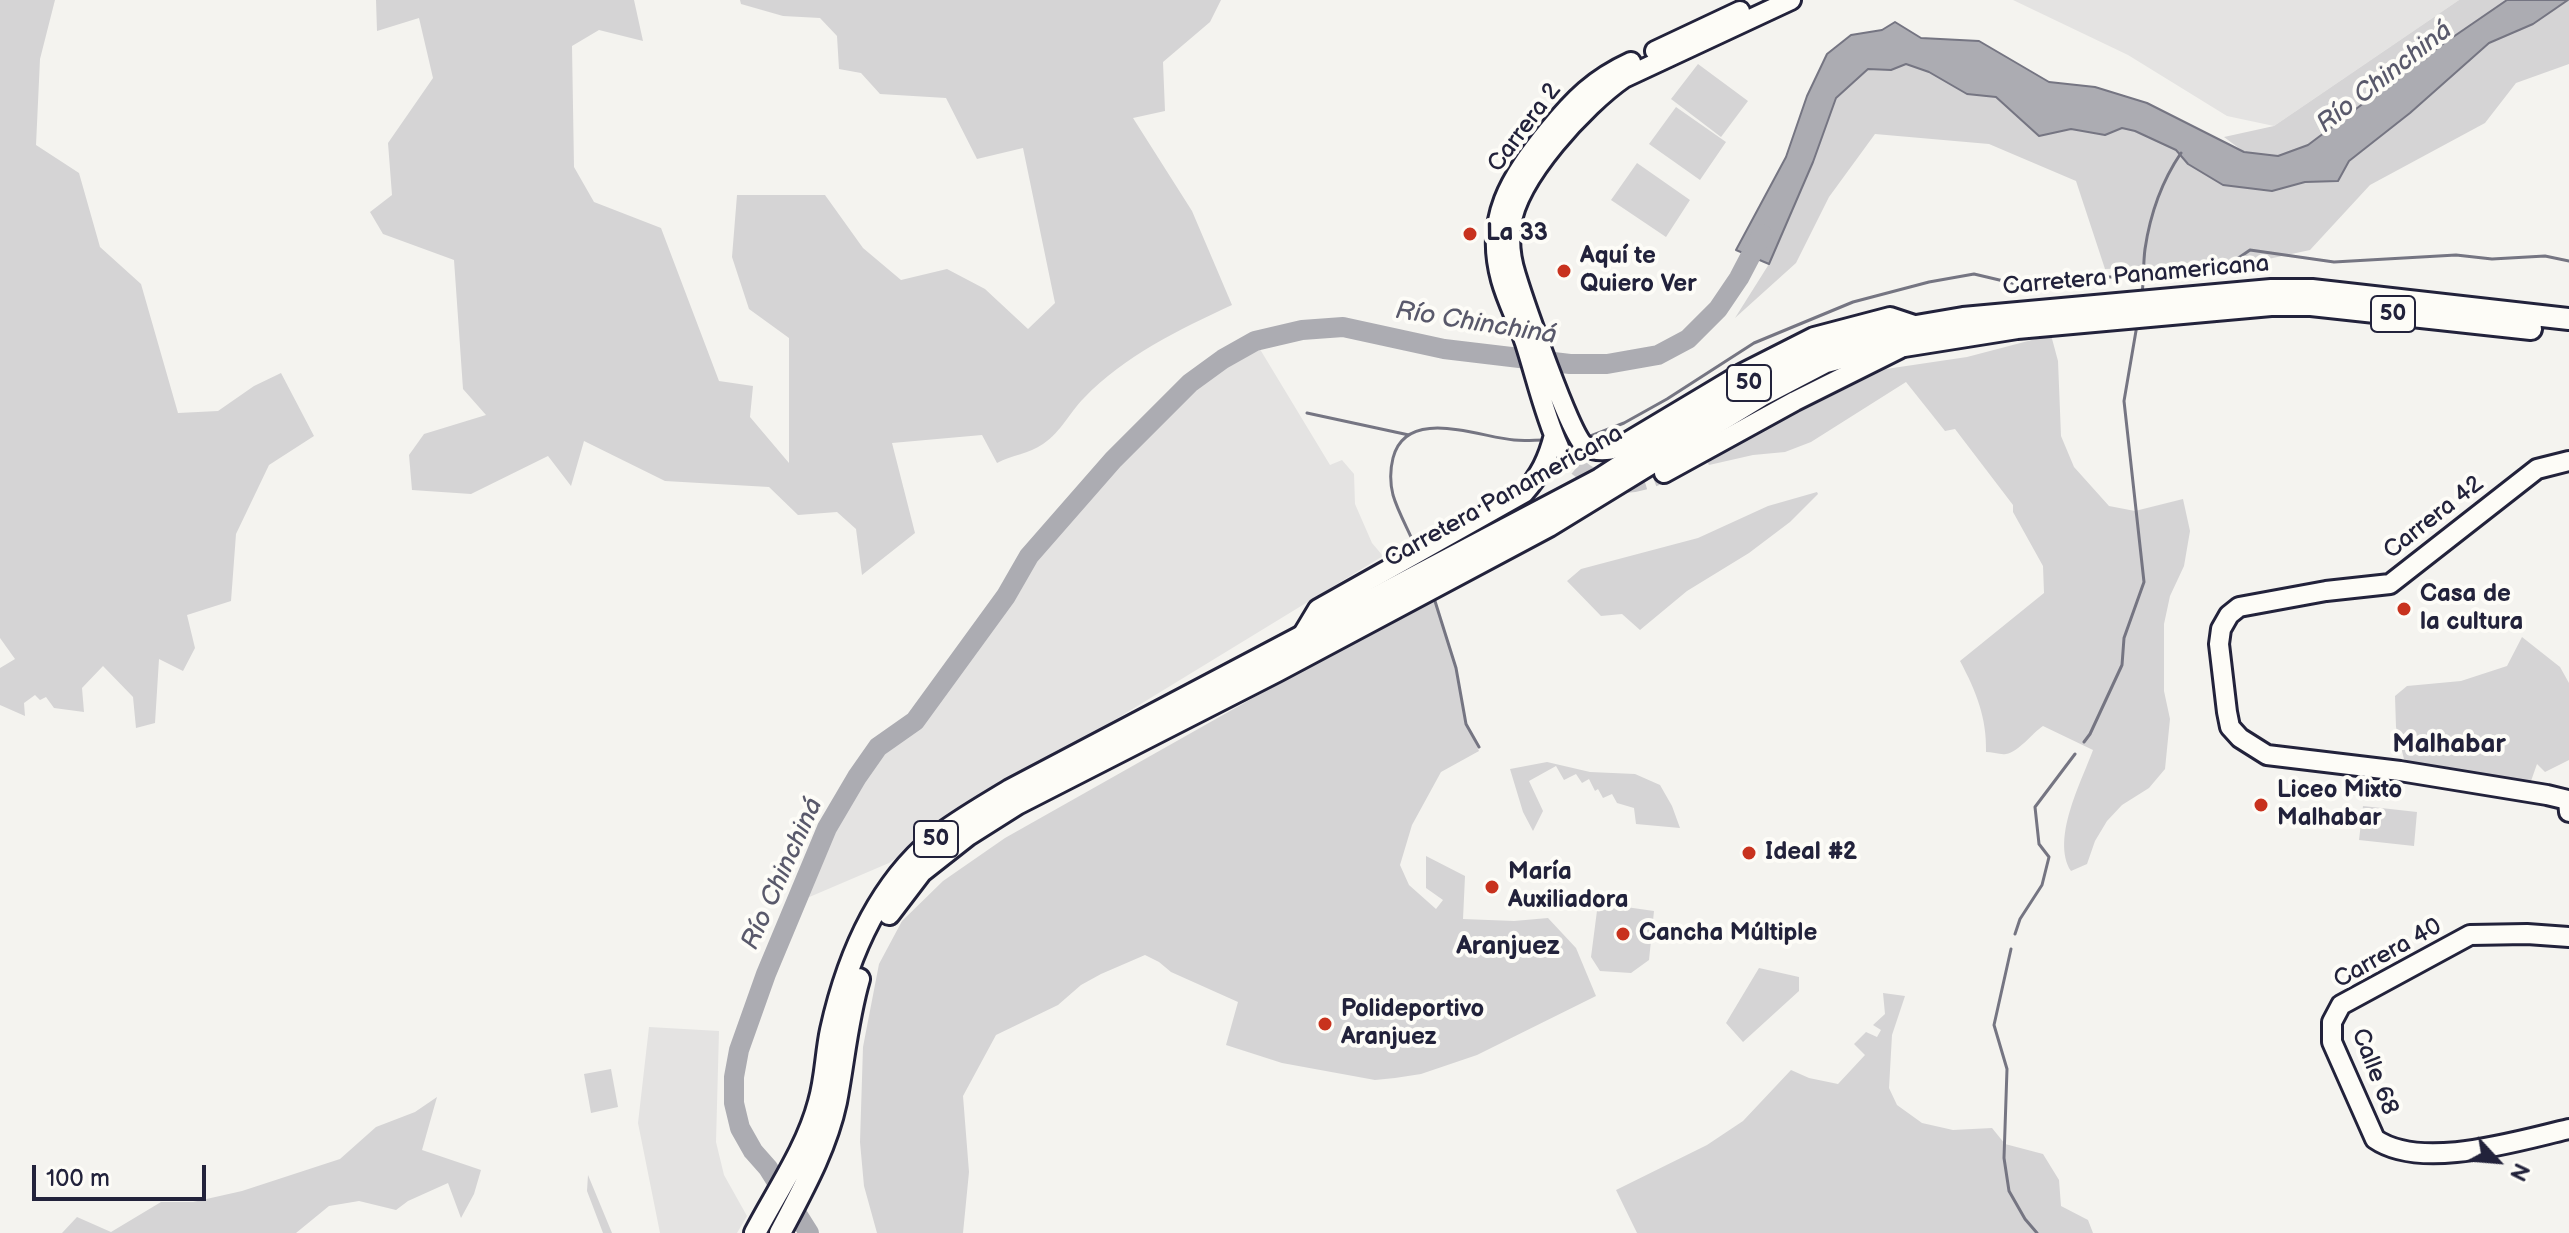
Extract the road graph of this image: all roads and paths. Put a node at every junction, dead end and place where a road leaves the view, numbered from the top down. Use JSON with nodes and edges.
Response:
{"nodes":[{"id":1,"x":1765,"y":0,"type":"edge"},
{"id":2,"x":1791,"y":0,"type":"edge"},
{"id":3,"x":2096,"y":312,"type":"junction"},
{"id":4,"x":2569,"y":319,"type":"edge"},
{"id":5,"x":1914,"y":325,"type":"junction"},
{"id":6,"x":1528,"y":328,"type":"junction"},
{"id":7,"x":2569,"y":333,"type":"edge"},
{"id":8,"x":1903,"y":347,"type":"junction"},
{"id":9,"x":1556,"y":413,"type":"junction"},
{"id":10,"x":2569,"y":461,"type":"edge"},
{"id":11,"x":1664,"y":473,"type":"tunnel mouth"},
{"id":12,"x":1397,"y":576,"type":"junction"},
{"id":13,"x":1359,"y":606,"type":"junction"},
{"id":14,"x":1274,"y":661,"type":"junction"},
{"id":15,"x":1253,"y":672,"type":"junction"},
{"id":16,"x":2568,"y":800,"type":"edge"},
{"id":17,"x":2569,"y":812,"type":"edge"},
{"id":18,"x":2569,"y":937,"type":"edge"},
{"id":19,"x":2332,"y":1022,"type":"joint"},
{"id":20,"x":2569,"y":1116,"type":"edge"},
{"id":21,"x":2569,"y":1129,"type":"edge"},
{"id":22,"x":2536,"y":1136,"type":"junction"},
{"id":23,"x":755,"y":1233,"type":"edge"},
{"id":24,"x":780,"y":1233,"type":"edge"}],
"edges":[{"from":1,"to":6,"type":"main road","name":"Carrera 2"},
{"from":2,"to":6,"type":"main road","name":"Carrera 2"},
{"from":3,"to":4,"type":"highway","name":"Carretera Panamericana","number":"50"},
{"from":3,"to":5,"type":"highway","name":"Carretera Panamericana","number":"50"},
{"from":3,"to":7,"type":"highway","name":"Carretera Panamericana","number":"50"},
{"from":3,"to":8,"type":"highway","name":"Carretera Panamericana","number":"50"},
{"from":5,"to":9,"type":"main road"},
{"from":5,"to":12,"type":"highway","name":"Carretera Panamericana","number":"50"},
{"from":6,"to":9,"type":"main road","name":"Carrera 2"},
{"from":8,"to":11,"type":"main road"},
{"from":8,"to":13,"type":"highway","name":"Carretera Panamericana","number":"50"},
{"from":9,"to":12,"type":"main road","name":"Carrera 2"},
{"from":10,"to":16,"type":"main road","name":"Carrera 42"},
{"from":12,"to":13,"type":"highway","name":"Carretera Panamericana","number":"50"},
{"from":13,"to":14,"type":"highway","name":"Carretera Panamericana","number":"50"},
{"from":13,"to":14,"type":"highway","name":"Carretera Panamericana","number":"50"},
{"from":14,"to":15,"type":"highway","name":"Carretera Panamericana","number":"50"},
{"from":15,"to":23,"type":"highway","name":"Carretera Panamericana","number":"50"},
{"from":15,"to":24,"type":"highway","name":"Carretera Panamericana","number":"50"},
{"from":16,"to":17,"type":"main road"},
{"from":18,"to":19,"type":"main road","name":"Carrera 40"},
{"from":19,"to":22,"type":"main road","name":"Calle 68"},
{"from":20,"to":22,"type":"main road"},
{"from":21,"to":22,"type":"main road"}]}
